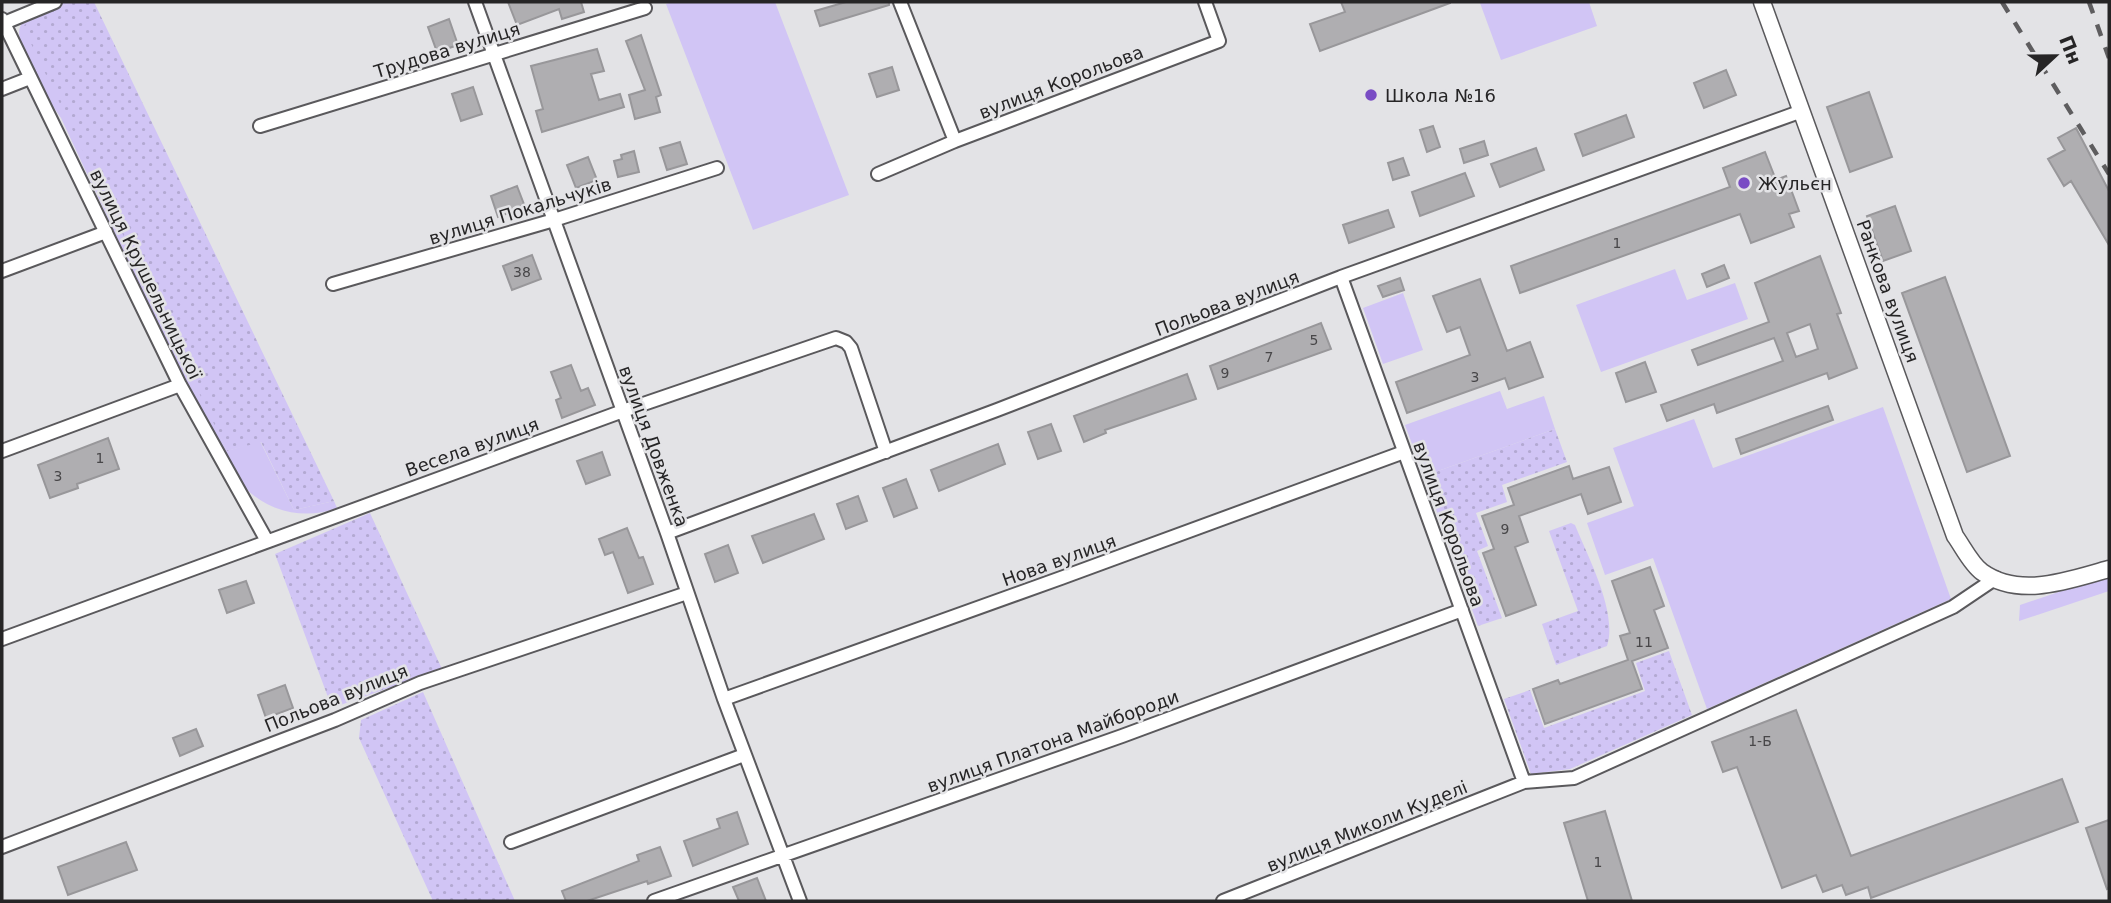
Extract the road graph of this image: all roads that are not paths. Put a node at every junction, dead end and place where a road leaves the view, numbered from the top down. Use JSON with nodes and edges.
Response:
{"nodes":[{"id":1,"x":55,"y":2,"type":"edge"},
{"id":2,"x":475,"y":2,"type":"edge"},
{"id":3,"x":900,"y":2,"type":"edge"},
{"id":4,"x":1205,"y":2,"type":"edge"},
{"id":5,"x":1762,"y":2,"type":"edge"},
{"id":6,"x":645,"y":8,"type":"dead end"},
{"id":7,"x":3,"y":21,"type":"edge"},
{"id":8,"x":494,"y":54,"type":"junction"},
{"id":9,"x":30,"y":78,"type":"junction"},
{"id":10,"x":2,"y":89,"type":"edge"},
{"id":11,"x":1801,"y":111,"type":"junction"},
{"id":12,"x":260,"y":126,"type":"dead end"},
{"id":13,"x":955,"y":141,"type":"junction"},
{"id":14,"x":717,"y":168,"type":"dead end"},
{"id":15,"x":878,"y":174,"type":"dead end"},
{"id":16,"x":554,"y":220,"type":"junction"},
{"id":17,"x":106,"y":232,"type":"junction"},
{"id":18,"x":2,"y":271,"type":"edge"},
{"id":19,"x":1341,"y":277,"type":"junction"},
{"id":20,"x":333,"y":284,"type":"dead end"},
{"id":21,"x":180,"y":385,"type":"junction"},
{"id":22,"x":623,"y":411,"type":"junction"},
{"id":23,"x":2,"y":451,"type":"edge"},
{"id":24,"x":886,"y":452,"type":"junction"},
{"id":25,"x":1404,"y":452,"type":"junction"},
{"id":26,"x":667,"y":533,"type":"junction"},
{"id":27,"x":267,"y":541,"type":"junction"},
{"id":28,"x":2109,"y":569,"type":"edge"},
{"id":29,"x":1996,"y":578,"type":"junction"},
{"id":30,"x":687,"y":593,"type":"junction"},
{"id":31,"x":1462,"y":610,"type":"junction"},
{"id":32,"x":2,"y":639,"type":"edge"},
{"id":33,"x":724,"y":699,"type":"junction"},
{"id":34,"x":744,"y":755,"type":"junction"},
{"id":35,"x":1524,"y":782,"type":"junction"},
{"id":36,"x":511,"y":842,"type":"dead end"},
{"id":37,"x":2,"y":847,"type":"edge"},
{"id":38,"x":784,"y":854,"type":"junction"},
{"id":39,"x":654,"y":901,"type":"edge"},
{"id":40,"x":800,"y":901,"type":"edge"},
{"id":41,"x":1223,"y":901,"type":"edge"}],
"edges":[{"from":1,"to":7,"type":"street"},
{"from":2,"to":8,"type":"street","name":"вулиця Довженка"},
{"from":3,"to":13,"type":"street"},
{"from":4,"to":13,"type":"street","name":"вулиця Корольова"},
{"from":5,"to":11,"type":"street","name":"Ранкова вулиця"},
{"from":6,"to":8,"type":"street","name":"Трудова вулиця"},
{"from":7,"to":9,"type":"street","name":"вулиця Крушельницької"},
{"from":8,"to":12,"type":"street","name":"Трудова вулиця"},
{"from":8,"to":16,"type":"street","name":"вулиця Довженка"},
{"from":9,"to":10,"type":"street"},
{"from":9,"to":17,"type":"street","name":"вулиця Крушельницької"},
{"from":11,"to":19,"type":"street","name":"Польова вулиця"},
{"from":11,"to":29,"type":"street","name":"Ранкова вулиця"},
{"from":13,"to":15,"type":"street","name":"вулиця Корольова"},
{"from":14,"to":16,"type":"street","name":"вулиця Покальчуків"},
{"from":16,"to":20,"type":"street","name":"вулиця Покальчуків"},
{"from":16,"to":22,"type":"street","name":"вулиця Довженка"},
{"from":17,"to":18,"type":"street"},
{"from":17,"to":21,"type":"street","name":"вулиця Крушельницької"},
{"from":19,"to":24,"type":"street","name":"Польова вулиця"},
{"from":19,"to":25,"type":"street","name":"вулиця Корольова"},
{"from":21,"to":23,"type":"street"},
{"from":21,"to":27,"type":"street","name":"вулиця Крушельницької"},
{"from":22,"to":24,"type":"street","name":"Весела вулиця"},
{"from":22,"to":26,"type":"street","name":"вулиця Довженка"},
{"from":22,"to":27,"type":"street","name":"Весела вулиця"},
{"from":24,"to":26,"type":"street","name":"Польова вулиця"},
{"from":25,"to":31,"type":"street","name":"вулиця Корольова"},
{"from":25,"to":33,"type":"street","name":"Нова вулиця"},
{"from":26,"to":30,"type":"street","name":"вулиця Довженка"},
{"from":27,"to":32,"type":"street","name":"Весела вулиця"},
{"from":28,"to":29,"type":"street","name":"Ранкова вулиця"},
{"from":29,"to":35,"type":"street"},
{"from":30,"to":33,"type":"street","name":"вулиця Довженка"},
{"from":30,"to":37,"type":"street","name":"Польова вулиця"},
{"from":31,"to":35,"type":"street","name":"вулиця Корольова"},
{"from":31,"to":38,"type":"street","name":"вулиця Платона Майбороди"},
{"from":33,"to":34,"type":"street","name":"вулиця Довженка"},
{"from":34,"to":36,"type":"street"},
{"from":34,"to":38,"type":"street","name":"вулиця Довженка"},
{"from":35,"to":41,"type":"street","name":"вулиця Миколи Куделі"},
{"from":38,"to":39,"type":"street","name":"вулиця Платона Майбороди"},
{"from":38,"to":40,"type":"street","name":"вулиця Довженка"}]}
